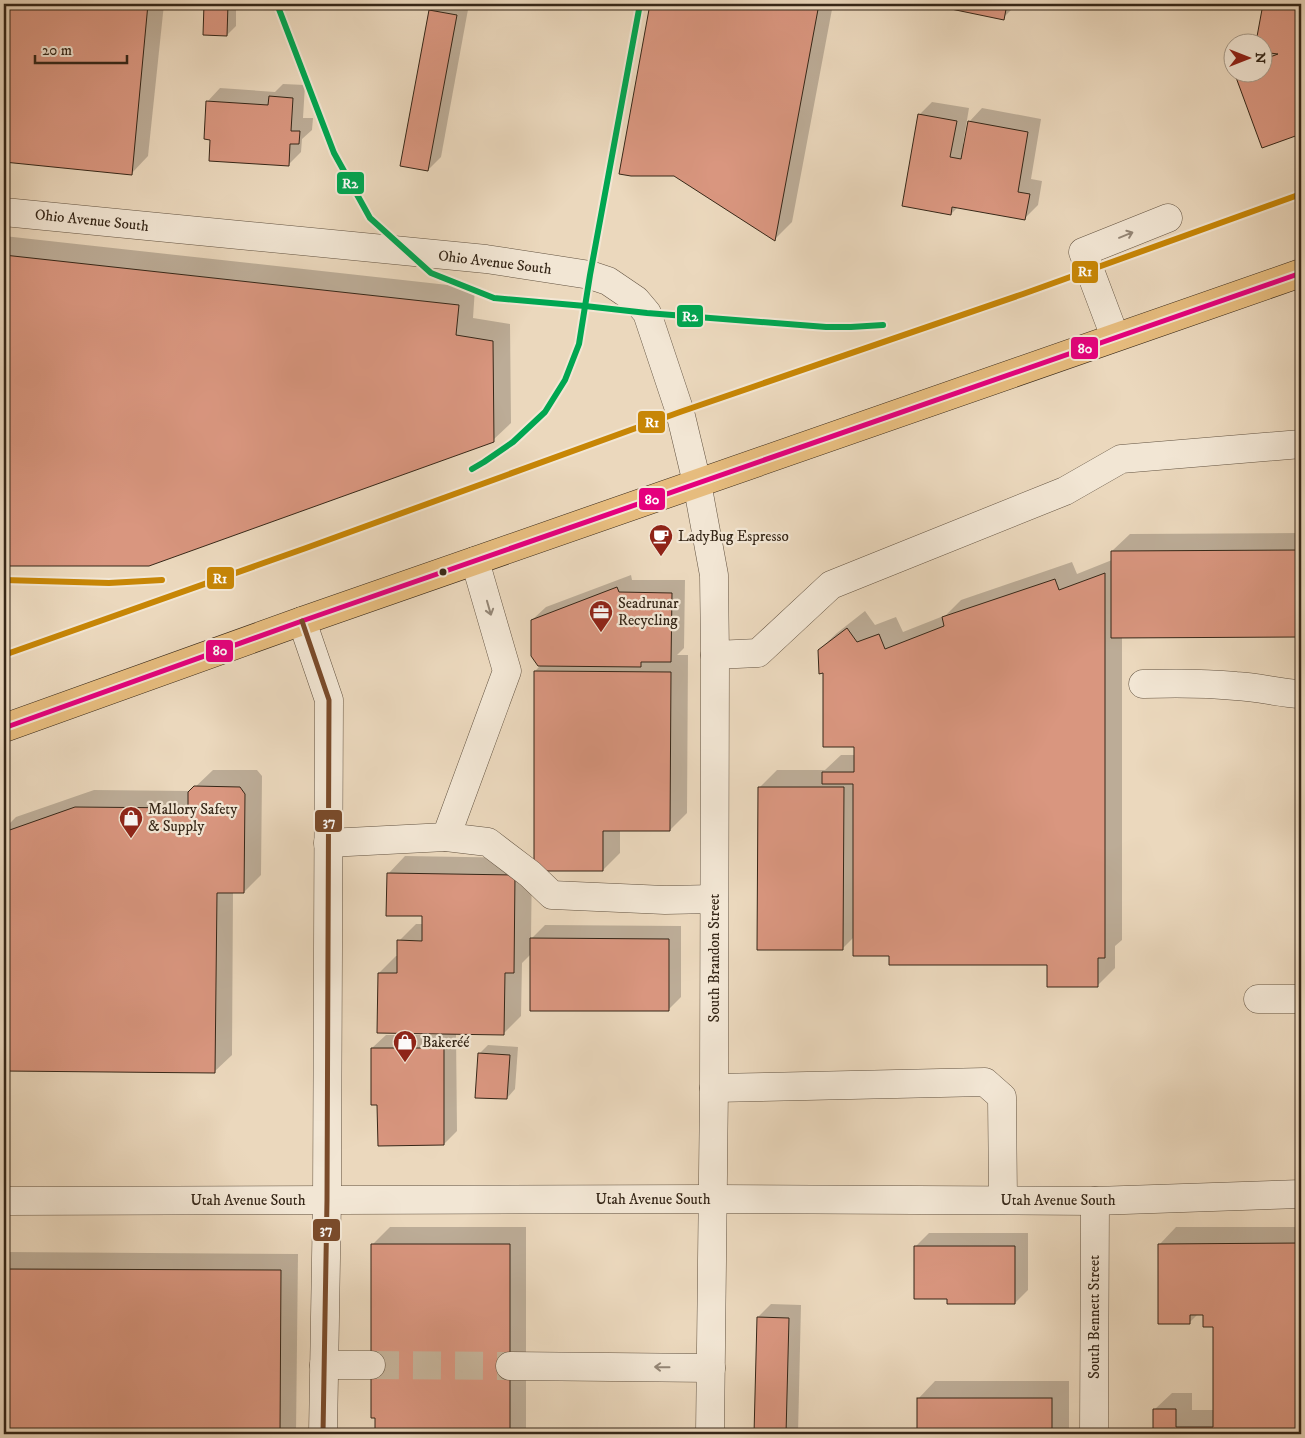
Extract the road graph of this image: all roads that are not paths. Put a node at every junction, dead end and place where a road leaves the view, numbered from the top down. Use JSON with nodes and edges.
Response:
{"nodes":[{"id":1,"x":4,"y":212,"type":"edge"},
{"id":2,"x":1168,"y":218,"type":"dead end"},
{"id":3,"x":1301,"y":273,"type":"edge"},
{"id":4,"x":1115,"y":337,"type":"junction"},
{"id":5,"x":1301,"y":444,"type":"edge"},
{"id":6,"x":697,"y":483,"type":"junction"},
{"id":7,"x":475,"y":561,"type":"junction"},
{"id":8,"x":302,"y":621,"type":"junction"},
{"id":9,"x":715,"y":655,"type":"junction"},
{"id":10,"x":1143,"y":684,"type":"dead end"},
{"id":11,"x":1301,"y":694,"type":"edge"},
{"id":12,"x":4,"y":728,"type":"edge"},
{"id":13,"x":446,"y":837,"type":"junction"},
{"id":14,"x":328,"y":842,"type":"junction"},
{"id":15,"x":714,"y":899,"type":"junction"},
{"id":16,"x":1258,"y":999,"type":"dead end"},
{"id":17,"x":1301,"y":999,"type":"edge"},
{"id":18,"x":714,"y":1088,"type":"junction"},
{"id":19,"x":1301,"y":1194,"type":"edge"},
{"id":20,"x":713,"y":1199,"type":"junction"},
{"id":21,"x":327,"y":1200,"type":"junction"},
{"id":22,"x":1002,"y":1200,"type":"junction"},
{"id":23,"x":4,"y":1201,"type":"edge"},
{"id":24,"x":1095,"y":1201,"type":"junction"},
{"id":25,"x":324,"y":1365,"type":"junction"},
{"id":26,"x":371,"y":1365,"type":"tunnel mouth"},
{"id":27,"x":510,"y":1366,"type":"tunnel mouth"},
{"id":28,"x":711,"y":1368,"type":"junction"},
{"id":29,"x":323,"y":1434,"type":"edge"},
{"id":30,"x":710,"y":1434,"type":"edge"},
{"id":31,"x":1094,"y":1434,"type":"edge"}],
"edges":[{"from":1,"to":6,"type":"street","name":"Ohio Avenue South"},
{"from":4,"to":2,"type":"street","one_way":true},
{"from":3,"to":4,"type":"highway"},
{"from":4,"to":6,"type":"highway"},
{"from":5,"to":9,"type":"street"},
{"from":6,"to":7,"type":"highway"},
{"from":6,"to":9,"type":"street","name":"South Brandon Street"},
{"from":7,"to":8,"type":"highway"},
{"from":7,"to":13,"type":"street","one_way":true},
{"from":8,"to":12,"type":"highway"},
{"from":8,"to":14,"type":"street"},
{"from":9,"to":15,"type":"street","name":"South Brandon Street"},
{"from":10,"to":11,"type":"street"},
{"from":13,"to":14,"type":"street"},
{"from":13,"to":15,"type":"street"},
{"from":14,"to":21,"type":"street"},
{"from":15,"to":18,"type":"street","name":"South Brandon Street"},
{"from":16,"to":17,"type":"street"},
{"from":18,"to":20,"type":"street","name":"South Brandon Street"},
{"from":18,"to":22,"type":"street"},
{"from":19,"to":24,"type":"street","name":"Utah Avenue South"},
{"from":20,"to":21,"type":"street","name":"Utah Avenue South"},
{"from":20,"to":22,"type":"street","name":"Utah Avenue South"},
{"from":20,"to":28,"type":"street","name":"South Brandon Street"},
{"from":21,"to":23,"type":"street","name":"Utah Avenue South"},
{"from":21,"to":25,"type":"street"},
{"from":22,"to":24,"type":"street","name":"Utah Avenue South"},
{"from":24,"to":31,"type":"street","name":"South Bennett Street"},
{"from":25,"to":26,"type":"street"},
{"from":25,"to":29,"type":"street"},
{"from":28,"to":27,"type":"street","one_way":true},
{"from":28,"to":30,"type":"street","name":"South Brandon Street"}]}
